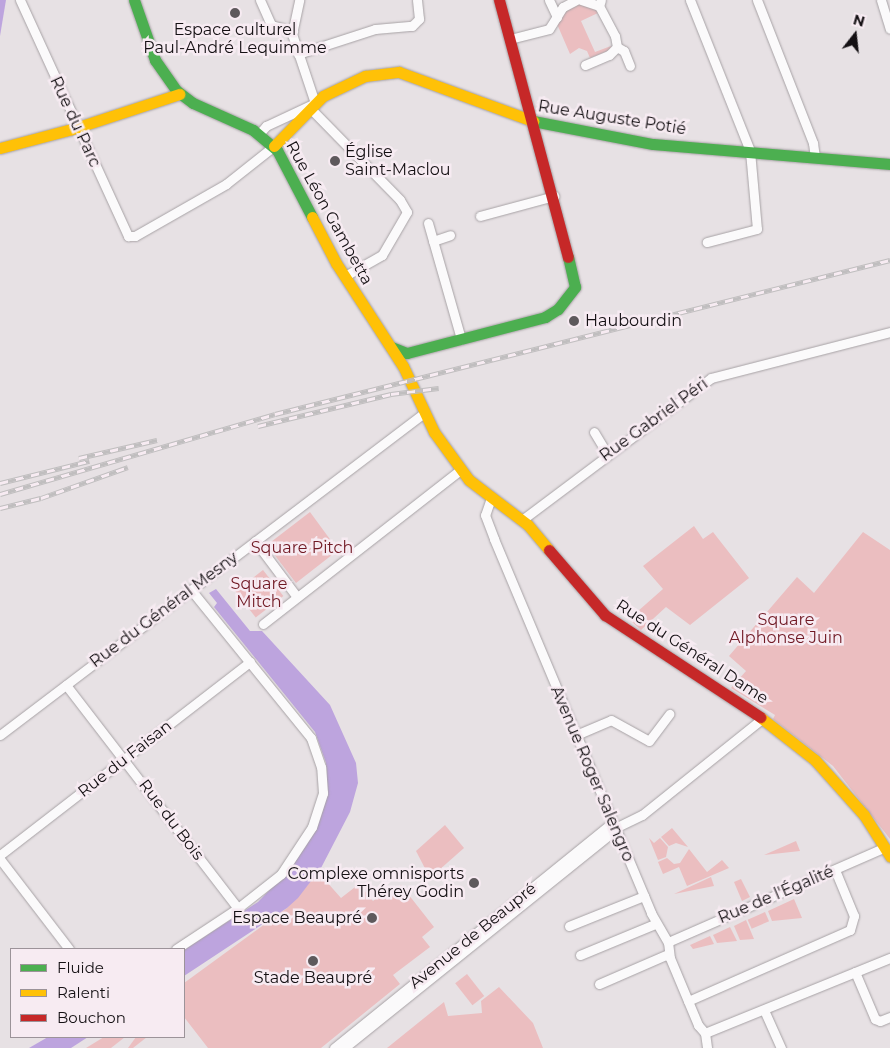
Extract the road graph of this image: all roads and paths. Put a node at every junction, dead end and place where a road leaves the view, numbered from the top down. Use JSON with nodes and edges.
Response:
{"nodes":[{"id":1,"x":20,"y":0,"type":"edge"},
{"id":2,"x":134,"y":0,"type":"edge"},
{"id":3,"x":260,"y":0,"type":"edge"},
{"id":4,"x":299,"y":0,"type":"edge"},
{"id":5,"x":417,"y":0,"type":"edge"},
{"id":6,"x":499,"y":0,"type":"edge"},
{"id":7,"x":549,"y":0,"type":"edge"},
{"id":8,"x":576,"y":0,"type":"edge"},
{"id":9,"x":582,"y":0,"type":"edge"},
{"id":10,"x":690,"y":0,"type":"edge"},
{"id":11,"x":757,"y":0,"type":"edge"},
{"id":12,"x":881,"y":0,"type":"edge"},
{"id":13,"x":600,"y":3,"type":"edge"},
{"id":14,"x":557,"y":17,"type":"junction"},
{"id":15,"x":890,"y":29,"type":"edge"},
{"id":16,"x":293,"y":31,"type":"junction"},
{"id":17,"x":510,"y":39,"type":"junction"},
{"id":18,"x":617,"y":47,"type":"junction"},
{"id":19,"x":298,"y":54,"type":"junction"},
{"id":20,"x":585,"y":65,"type":"dead end"},
{"id":21,"x":630,"y":66,"type":"dead end"},
{"id":22,"x":179,"y":94,"type":"junction"},
{"id":23,"x":313,"y":106,"type":"junction"},
{"id":24,"x":533,"y":122,"type":"junction"},
{"id":25,"x":78,"y":127,"type":"junction"},
{"id":26,"x":259,"y":134,"type":"junction"},
{"id":27,"x":274,"y":146,"type":"junction"},
{"id":28,"x":0,"y":148,"type":"edge"},
{"id":29,"x":750,"y":151,"type":"junction"},
{"id":30,"x":815,"y":157,"type":"junction"},
{"id":31,"x":890,"y":164,"type":"edge"},
{"id":32,"x":554,"y":196,"type":"junction"},
{"id":33,"x":480,"y":216,"type":"dead end"},
{"id":34,"x":428,"y":222,"type":"dead end"},
{"id":35,"x":450,"y":235,"type":"dead end"},
{"id":36,"x":433,"y":241,"type":"junction"},
{"id":37,"x":707,"y":242,"type":"dead end"},
{"id":38,"x":345,"y":276,"type":"junction"},
{"id":39,"x":890,"y":332,"type":"edge"},
{"id":40,"x":385,"y":339,"type":"junction"},
{"id":41,"x":461,"y":339,"type":"junction"},
{"id":42,"x":416,"y":351,"type":"junction"},
{"id":43,"x":422,"y":409,"type":"junction"},
{"id":44,"x":594,"y":432,"type":"dead end"},
{"id":45,"x":607,"y":454,"type":"junction"},
{"id":46,"x":460,"y":470,"type":"junction"},
{"id":47,"x":491,"y":498,"type":"junction"},
{"id":48,"x":522,"y":520,"type":"junction"},
{"id":49,"x":255,"y":542,"type":"junction"},
{"id":50,"x":191,"y":590,"type":"junction"},
{"id":51,"x":297,"y":597,"type":"junction"},
{"id":52,"x":262,"y":624,"type":"dead end"},
{"id":53,"x":250,"y":662,"type":"junction"},
{"id":54,"x":66,"y":685,"type":"junction"},
{"id":55,"x":669,"y":714,"type":"dead end"},
{"id":56,"x":762,"y":718,"type":"junction"},
{"id":57,"x":0,"y":735,"type":"edge"},
{"id":58,"x":576,"y":735,"type":"junction"},
{"id":59,"x":124,"y":759,"type":"junction"},
{"id":60,"x":614,"y":827,"type":"junction"},
{"id":61,"x":887,"y":852,"type":"edge"},
{"id":62,"x":0,"y":857,"type":"edge"},
{"id":63,"x":835,"y":870,"type":"junction"},
{"id":64,"x":644,"y":896,"type":"junction"},
{"id":65,"x":238,"y":908,"type":"junction"},
{"id":66,"x":655,"y":924,"type":"junction"},
{"id":67,"x":569,"y":926,"type":"dead end"},
{"id":68,"x":668,"y":942,"type":"junction"},
{"id":69,"x":68,"y":948,"type":"edge"},
{"id":70,"x":178,"y":948,"type":"edge"},
{"id":71,"x":668,"y":954,"type":"junction"},
{"id":72,"x":580,"y":956,"type":"dead end"},
{"id":73,"x":890,"y":958,"type":"edge"},
{"id":74,"x":856,"y":972,"type":"junction"},
{"id":75,"x":599,"y":984,"type":"dead end"},
{"id":76,"x":688,"y":1001,"type":"junction"},
{"id":77,"x":764,"y":1010,"type":"junction"},
{"id":78,"x":890,"y":1017,"type":"edge"},
{"id":79,"x":705,"y":1034,"type":"junction"},
{"id":80,"x":334,"y":1048,"type":"edge"},
{"id":81,"x":344,"y":1048,"type":"edge"},
{"id":82,"x":708,"y":1048,"type":"edge"},
{"id":83,"x":781,"y":1048,"type":"edge"}],
"edges":[{"from":1,"to":25,"type":"street","name":"Rue du Parc"},
{"from":2,"to":22,"type":"street","name":"Rue Léon Gambetta"},
{"from":3,"to":16,"type":"street"},
{"from":4,"to":16,"type":"street"},
{"from":5,"to":19,"type":"street"},
{"from":6,"to":17,"type":"street"},
{"from":7,"to":14,"type":"street"},
{"from":8,"to":14,"type":"street"},
{"from":9,"to":13,"type":"street"},
{"from":10,"to":29,"type":"street"},
{"from":11,"to":30,"type":"street"},
{"from":12,"to":15,"type":"street"},
{"from":13,"to":18,"type":"street"},
{"from":14,"to":17,"type":"street"},
{"from":16,"to":19,"type":"street"},
{"from":17,"to":24,"type":"street"},
{"from":18,"to":20,"type":"street"},
{"from":18,"to":21,"type":"street"},
{"from":19,"to":23,"type":"street"},
{"from":22,"to":25,"type":"street"},
{"from":22,"to":26,"type":"street","name":"Rue Léon Gambetta"},
{"from":23,"to":24,"type":"street","name":"Rue Auguste Potié"},
{"from":23,"to":26,"type":"street"},
{"from":23,"to":27,"type":"street","name":"Rue Auguste Potié"},
{"from":23,"to":38,"type":"street"},
{"from":24,"to":29,"type":"street","name":"Rue Auguste Potié"},
{"from":24,"to":32,"type":"street"},
{"from":25,"to":27,"type":"street","name":"Rue du Parc"},
{"from":25,"to":28,"type":"street"},
{"from":26,"to":27,"type":"street","name":"Rue Léon Gambetta"},
{"from":27,"to":38,"type":"street","name":"Rue Léon Gambetta"},
{"from":29,"to":30,"type":"street","name":"Rue Auguste Potié"},
{"from":29,"to":37,"type":"street"},
{"from":30,"to":31,"type":"street","name":"Rue Auguste Potié"},
{"from":32,"to":33,"type":"street"},
{"from":32,"to":41,"type":"street"},
{"from":34,"to":36,"type":"street"},
{"from":35,"to":36,"type":"street"},
{"from":36,"to":41,"type":"street"},
{"from":38,"to":40,"type":"street","name":"Rue Léon Gambetta"},
{"from":39,"to":45,"type":"street","name":"Rue Gabriel Péri"},
{"from":40,"to":42,"type":"street"},
{"from":40,"to":43,"type":"street","name":"Rue Léon Gambetta"},
{"from":41,"to":42,"type":"street"},
{"from":42,"to":43,"type":"street"},
{"from":43,"to":46,"type":"street","name":"Rue du Général Dame"},
{"from":43,"to":49,"type":"street","name":"Rue du Général Mesny"},
{"from":44,"to":45,"type":"street"},
{"from":45,"to":48,"type":"street","name":"Rue Gabriel Péri"},
{"from":46,"to":47,"type":"street","name":"Rue du Général Dame"},
{"from":46,"to":51,"type":"street"},
{"from":47,"to":48,"type":"street","name":"Rue du Général Dame"},
{"from":47,"to":58,"type":"street","name":"Avenue Roger Salengro"},
{"from":48,"to":56,"type":"street","name":"Rue du Général Dame"},
{"from":49,"to":50,"type":"street","name":"Rue du Général Mesny"},
{"from":49,"to":51,"type":"street"},
{"from":50,"to":53,"type":"street"},
{"from":50,"to":54,"type":"street","name":"Rue du Général Mesny"},
{"from":51,"to":52,"type":"street"},
{"from":53,"to":59,"type":"street","name":"Rue du Faisan"},
{"from":53,"to":65,"type":"street"},
{"from":54,"to":57,"type":"street","name":"Rue du Général Mesny"},
{"from":54,"to":59,"type":"street","name":"Rue du Bois"},
{"from":55,"to":58,"type":"street"},
{"from":56,"to":60,"type":"street"},
{"from":56,"to":61,"type":"street","name":"Rue du Général Dame"},
{"from":58,"to":60,"type":"street","name":"Avenue Roger Salengro"},
{"from":59,"to":62,"type":"street","name":"Rue du Faisan"},
{"from":59,"to":65,"type":"street","name":"Rue du Bois"},
{"from":60,"to":64,"type":"street","name":"Avenue Roger Salengro"},
{"from":60,"to":80,"type":"street","name":"Avenue de Beaupré"},
{"from":60,"to":81,"type":"street","name":"Avenue de Beaupré"},
{"from":61,"to":63,"type":"street","name":"Rue de l'Égalité"},
{"from":62,"to":69,"type":"street"},
{"from":63,"to":68,"type":"street","name":"Rue de l'Égalité"},
{"from":63,"to":76,"type":"street"},
{"from":64,"to":66,"type":"street","name":"Avenue Roger Salengro"},
{"from":64,"to":67,"type":"street"},
{"from":65,"to":70,"type":"street"},
{"from":66,"to":68,"type":"street","name":"Avenue Roger Salengro"},
{"from":66,"to":72,"type":"street"},
{"from":68,"to":71,"type":"street"},
{"from":71,"to":75,"type":"street"},
{"from":71,"to":76,"type":"street"},
{"from":73,"to":74,"type":"street"},
{"from":74,"to":77,"type":"street"},
{"from":74,"to":78,"type":"street"},
{"from":76,"to":79,"type":"street"},
{"from":77,"to":79,"type":"street"},
{"from":77,"to":83,"type":"street"},
{"from":79,"to":82,"type":"street"}]}
